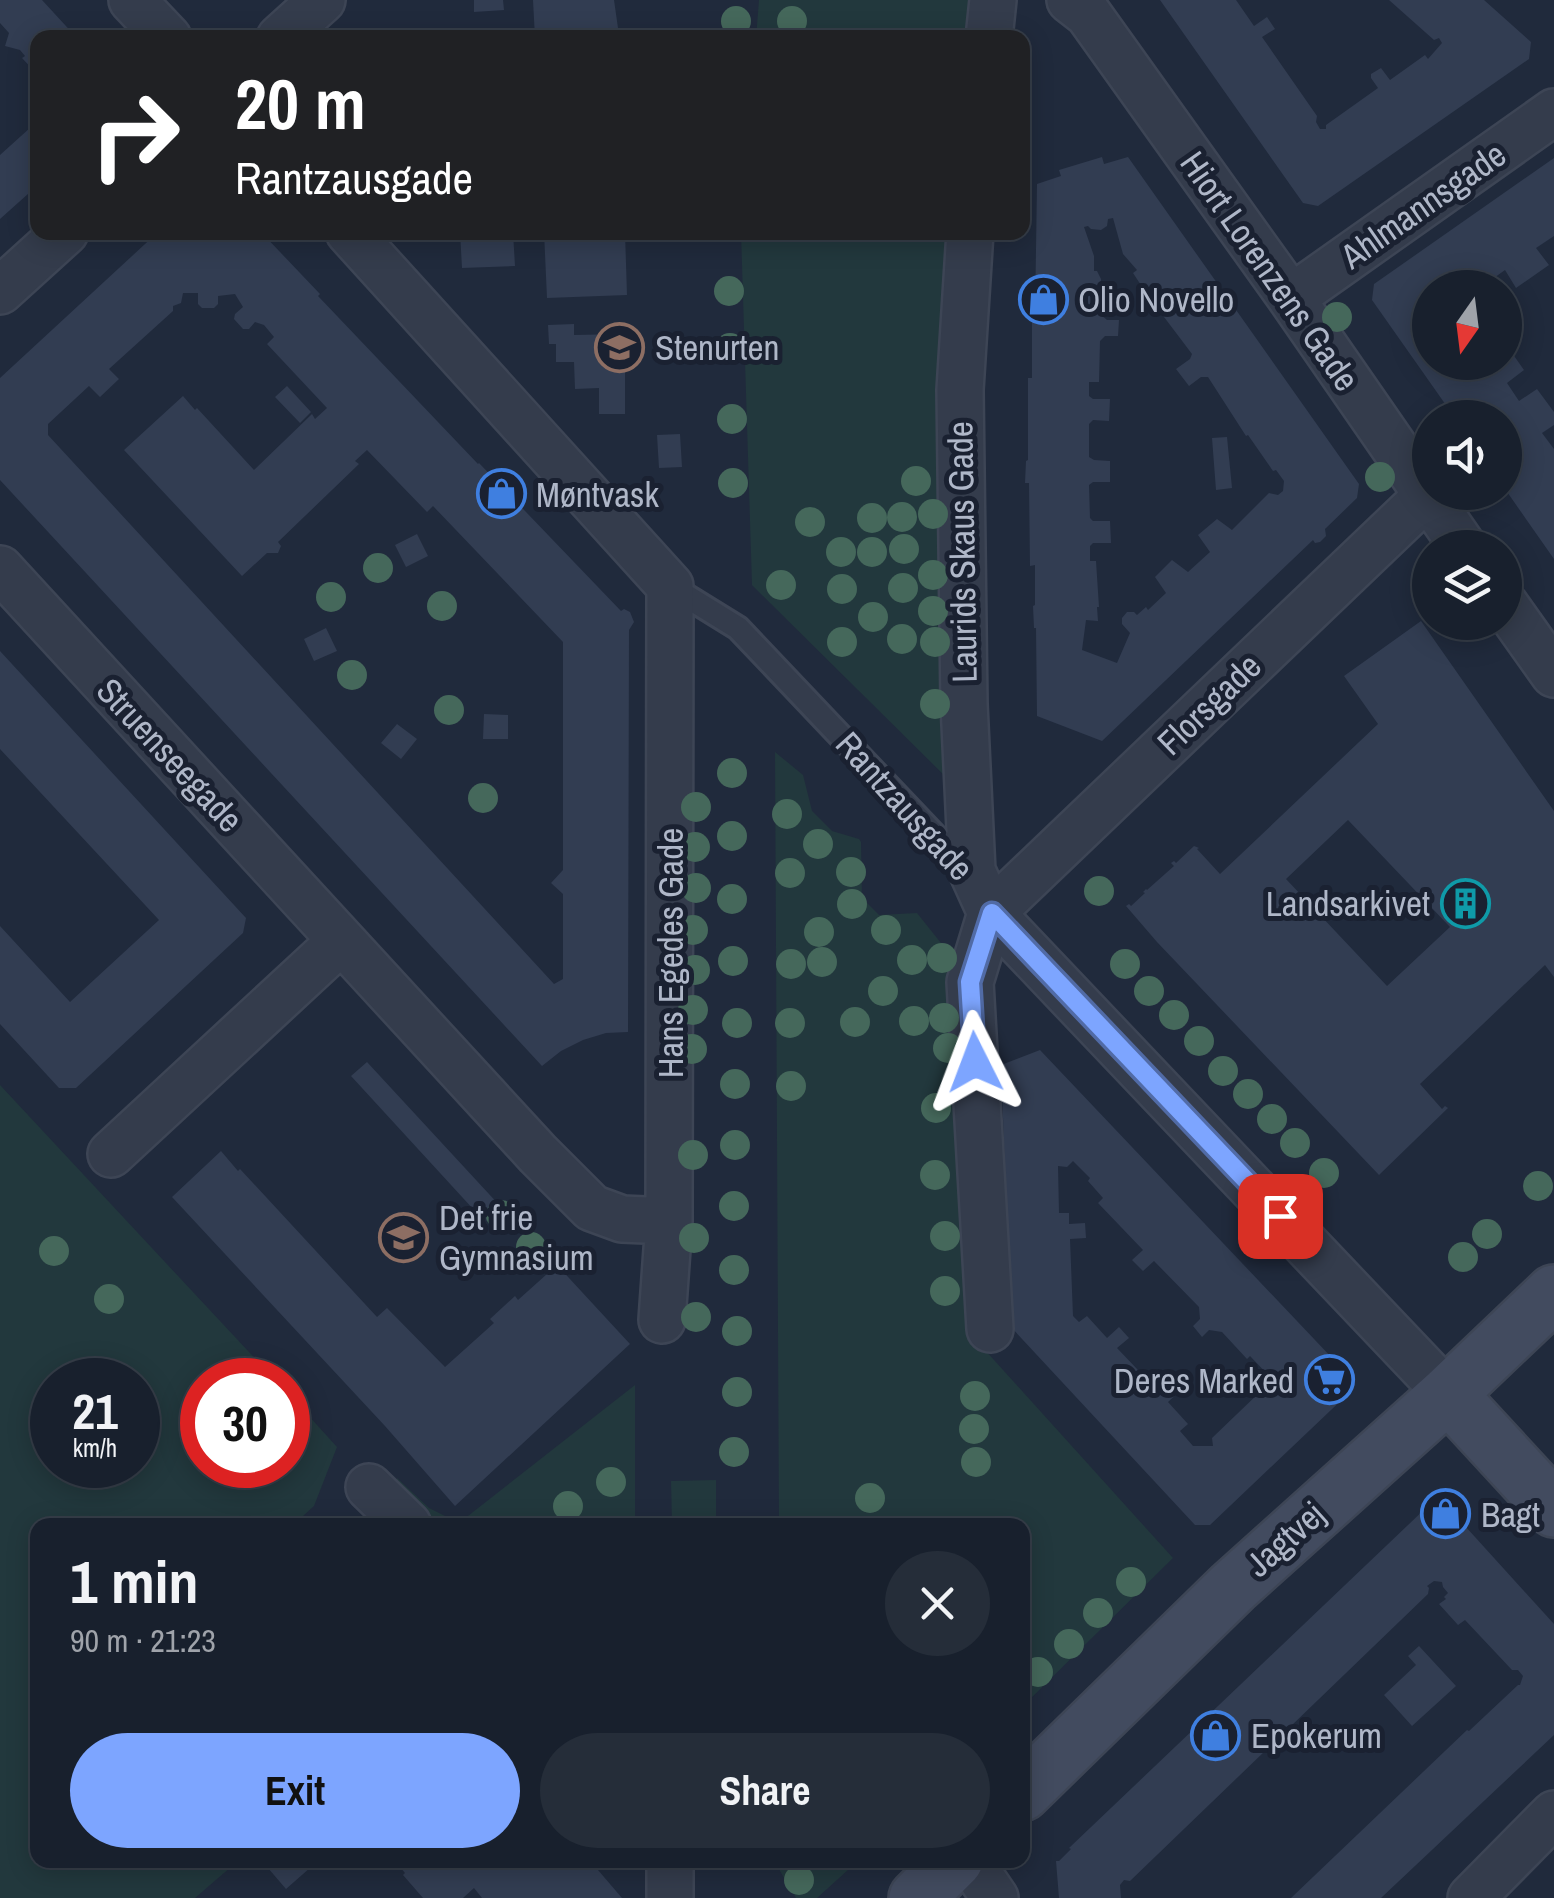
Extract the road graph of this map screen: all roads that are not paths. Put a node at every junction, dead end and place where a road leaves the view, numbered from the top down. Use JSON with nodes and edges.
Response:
{"nodes":[{"id":1,"x":132,"y":0,"type":"edge"},
{"id":2,"x":322,"y":0,"type":"edge"},
{"id":3,"x":993,"y":0,"type":"edge"},
{"id":4,"x":1070,"y":0,"type":"edge"},
{"id":5,"x":160,"y":30,"type":"edge"},
{"id":6,"x":289,"y":30,"type":"edge"},
{"id":7,"x":990,"y":30,"type":"edge"},
{"id":8,"x":1554,"y":112,"type":"edge"},
{"id":9,"x":55,"y":240,"type":"edge"},
{"id":10,"x":356,"y":240,"type":"edge"},
{"id":11,"x":969,"y":240,"type":"edge"},
{"id":12,"x":0,"y":291,"type":"edge"},
{"id":13,"x":1291,"y":298,"type":"junction"},
{"id":14,"x":1412,"y":474,"type":"edge"},
{"id":15,"x":1412,"y":510,"type":"edge"},
{"id":16,"x":0,"y":569,"type":"edge"},
{"id":17,"x":670,"y":586,"type":"junction"},
{"id":18,"x":1522,"y":628,"type":"edge"},
{"id":19,"x":1552,"y":668,"type":"edge"},
{"id":20,"x":972,"y":872,"type":"junction"},
{"id":21,"x":992,"y":913,"type":"junction"},
{"id":22,"x":341,"y":941,"type":"junction"},
{"id":23,"x":111,"y":1154,"type":"dead end"},
{"id":24,"x":670,"y":1221,"type":"junction"},
{"id":25,"x":1554,"y":1293,"type":"edge"},
{"id":26,"x":662,"y":1320,"type":"dead end"},
{"id":27,"x":990,"y":1329,"type":"dead end"},
{"id":28,"x":1448,"y":1394,"type":"junction"},
{"id":29,"x":369,"y":1487,"type":"dead end"},
{"id":30,"x":1554,"y":1509,"type":"edge"},
{"id":31,"x":401,"y":1518,"type":"edge"},
{"id":32,"x":1030,"y":1785,"type":"edge"},
{"id":33,"x":1554,"y":1814,"type":"edge"},
{"id":34,"x":670,"y":1868,"type":"edge"},
{"id":35,"x":947,"y":1868,"type":"edge"},
{"id":36,"x":974,"y":1868,"type":"edge"},
{"id":37,"x":670,"y":1898,"type":"edge"},
{"id":38,"x":917,"y":1898,"type":"edge"},
{"id":39,"x":995,"y":1898,"type":"edge"},
{"id":40,"x":1470,"y":1898,"type":"edge"}],
"edges":[{"from":1,"to":5,"type":"street"},
{"from":2,"to":6,"type":"street"},
{"from":3,"to":7,"type":"street"},
{"from":4,"to":13,"type":"street","name":"Hiort Lorenzens Gade"},
{"from":8,"to":13,"type":"street","name":"Ahlmannsgade"},
{"from":9,"to":12,"type":"street"},
{"from":10,"to":17,"type":"street","name":"Rantzausgade"},
{"from":11,"to":20,"type":"street","name":"Laurids Skaus Gade"},
{"from":13,"to":14,"type":"street","name":"Hiort Lorenzens Gade"},
{"from":15,"to":21,"type":"street","name":"Florsgade"},
{"from":16,"to":22,"type":"street","name":"Struenseegade"},
{"from":17,"to":20,"type":"lane","name":"Rantzausgade"},
{"from":17,"to":24,"type":"street","name":"Hans Egedes Gade"},
{"from":18,"to":19,"type":"street"},
{"from":20,"to":21,"type":"street","name":"Rantzausgade"},
{"from":21,"to":27,"type":"street"},
{"from":21,"to":28,"type":"street","name":"Rantzausgade"},
{"from":22,"to":23,"type":"street"},
{"from":22,"to":24,"type":"street","name":"Struenseegade"},
{"from":24,"to":26,"type":"street","name":"Hans Egedes Gade"},
{"from":25,"to":28,"type":"street","name":"Jagtvej"},
{"from":28,"to":30,"type":"street"},
{"from":28,"to":32,"type":"street","name":"Jagtvej"},
{"from":29,"to":31,"type":"street"},
{"from":33,"to":40,"type":"street"},
{"from":34,"to":37,"type":"street"},
{"from":35,"to":38,"type":"street"},
{"from":36,"to":39,"type":"street"}]}
